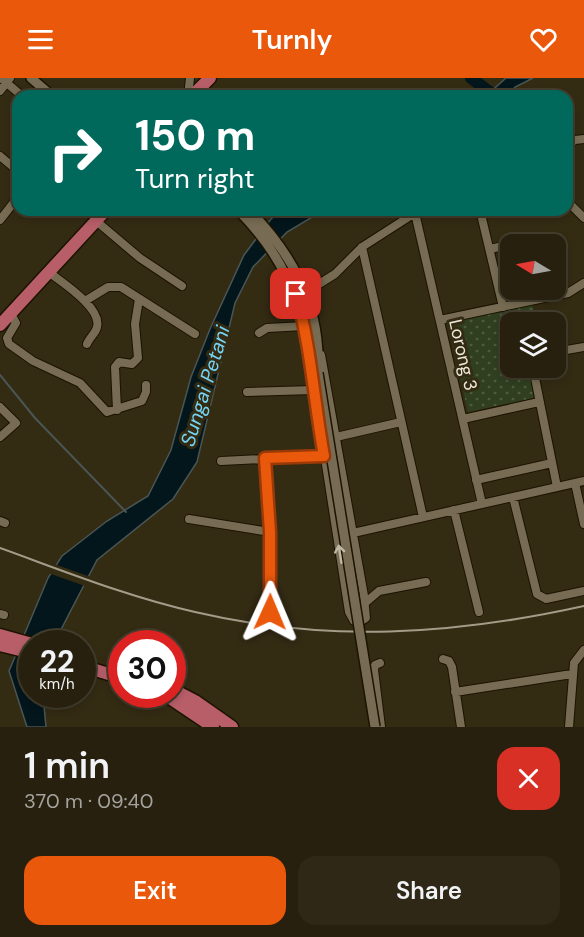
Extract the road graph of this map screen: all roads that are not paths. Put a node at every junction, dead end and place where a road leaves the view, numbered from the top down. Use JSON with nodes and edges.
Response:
{"nodes":[{"id":1,"x":31,"y":78,"type":"edge"},
{"id":2,"x":199,"y":78,"type":"edge"},
{"id":3,"x":209,"y":78,"type":"edge"},
{"id":4,"x":6,"y":80,"type":"edge"},
{"id":5,"x":45,"y":90,"type":"edge"},
{"id":6,"x":196,"y":90,"type":"edge"},
{"id":7,"x":0,"y":91,"type":"edge"},
{"id":8,"x":0,"y":156,"type":"edge"},
{"id":9,"x":12,"y":166,"type":"edge"},
{"id":10,"x":12,"y":205,"type":"edge"},
{"id":11,"x":573,"y":207,"type":"edge"},
{"id":12,"x":97,"y":216,"type":"edge"},
{"id":13,"x":99,"y":216,"type":"edge"},
{"id":14,"x":244,"y":216,"type":"edge"},
{"id":15,"x":253,"y":216,"type":"edge"},
{"id":16,"x":409,"y":216,"type":"edge"},
{"id":17,"x":418,"y":216,"type":"edge"},
{"id":18,"x":482,"y":216,"type":"edge"},
{"id":19,"x":584,"y":218,"type":"edge"},
{"id":20,"x":0,"y":220,"type":"edge"},
{"id":21,"x":362,"y":247,"type":"junction"},
{"id":22,"x":500,"y":247,"type":"edge"},
{"id":23,"x":490,"y":249,"type":"junction"},
{"id":24,"x":285,"y":262,"type":"junction"},
{"id":25,"x":50,"y":273,"type":"junction"},
{"id":26,"x":584,"y":283,"type":"edge"},
{"id":27,"x":182,"y":286,"type":"dead end"},
{"id":28,"x":309,"y":293,"type":"junction"},
{"id":29,"x":566,"y":293,"type":"edge"},
{"id":30,"x":139,"y":299,"type":"junction"},
{"id":31,"x":532,"y":300,"type":"edge"},
{"id":32,"x":85,"y":301,"type":"junction"},
{"id":33,"x":503,"y":306,"type":"junction"},
{"id":34,"x":11,"y":314,"type":"junction"},
{"id":35,"x":440,"y":320,"type":"junction"},
{"id":36,"x":0,"y":325,"type":"edge"},
{"id":37,"x":307,"y":331,"type":"junction"},
{"id":38,"x":260,"y":333,"type":"dead end"},
{"id":39,"x":195,"y":334,"type":"dead end"},
{"id":40,"x":318,"y":342,"type":"junction"},
{"id":41,"x":87,"y":344,"type":"dead end"},
{"id":42,"x":584,"y":347,"type":"edge"},
{"id":43,"x":566,"y":350,"type":"edge"},
{"id":44,"x":318,"y":373,"type":"junction"},
{"id":45,"x":534,"y":378,"type":"edge"},
{"id":46,"x":146,"y":386,"type":"dead end"},
{"id":47,"x":313,"y":390,"type":"junction"},
{"id":48,"x":247,"y":392,"type":"dead end"},
{"id":49,"x":539,"y":402,"type":"junction"},
{"id":50,"x":0,"y":407,"type":"edge"},
{"id":51,"x":117,"y":410,"type":"junction"},
{"id":52,"x":463,"y":419,"type":"junction"},
{"id":53,"x":401,"y":422,"type":"junction"},
{"id":54,"x":0,"y":437,"type":"edge"},
{"id":55,"x":336,"y":437,"type":"junction"},
{"id":56,"x":324,"y":456,"type":"junction"},
{"id":57,"x":265,"y":458,"type":"junction"},
{"id":58,"x":221,"y":461,"type":"dead end"},
{"id":59,"x":552,"y":463,"type":"junction"},
{"id":60,"x":476,"y":480,"type":"junction"},
{"id":61,"x":584,"y":481,"type":"edge"},
{"id":62,"x":575,"y":483,"type":"junction"},
{"id":63,"x":556,"y":487,"type":"junction"},
{"id":64,"x":513,"y":497,"type":"junction"},
{"id":65,"x":482,"y":504,"type":"junction"},
{"id":66,"x":454,"y":510,"type":"junction"},
{"id":67,"x":423,"y":517,"type":"junction"},
{"id":68,"x":189,"y":519,"type":"dead end"},
{"id":69,"x":584,"y":524,"type":"edge"},
{"id":70,"x":270,"y":532,"type":"junction"},
{"id":71,"x":353,"y":533,"type":"junction"},
{"id":72,"x":426,"y":582,"type":"dead end"},
{"id":73,"x":362,"y":584,"type":"junction"},
{"id":74,"x":380,"y":591,"type":"junction"},
{"id":75,"x":584,"y":591,"type":"edge"},
{"id":76,"x":365,"y":603,"type":"junction"},
{"id":77,"x":270,"y":612,"type":"dead end"},
{"id":78,"x":479,"y":612,"type":"dead end"},
{"id":79,"x":2,"y":640,"type":"edge"},
{"id":80,"x":18,"y":642,"type":"edge"},
{"id":81,"x":18,"y":647,"type":"edge"},
{"id":82,"x":584,"y":650,"type":"edge"},
{"id":83,"x":443,"y":659,"type":"dead end"},
{"id":84,"x":380,"y":663,"type":"dead end"},
{"id":85,"x":572,"y":674,"type":"junction"},
{"id":86,"x":455,"y":692,"type":"junction"},
{"id":87,"x":186,"y":696,"type":"edge"},
{"id":88,"x":185,"y":708,"type":"edge"},
{"id":89,"x":213,"y":727,"type":"edge"},
{"id":90,"x":232,"y":727,"type":"edge"},
{"id":91,"x":375,"y":727,"type":"edge"},
{"id":92,"x":381,"y":727,"type":"edge"},
{"id":93,"x":461,"y":727,"type":"edge"},
{"id":94,"x":569,"y":727,"type":"edge"}],
"edges":[{"from":1,"to":5,"type":"street"},
{"from":2,"to":3,"type":"street"},
{"from":3,"to":6,"type":"main road"},
{"from":4,"to":7,"type":"street"},
{"from":8,"to":9,"type":"street"},
{"from":10,"to":20,"type":"street"},
{"from":11,"to":19,"type":"street"},
{"from":12,"to":25,"type":"main road"},
{"from":13,"to":27,"type":"street"},
{"from":14,"to":24,"type":"street"},
{"from":15,"to":24,"type":"street"},
{"from":16,"to":21,"type":"street"},
{"from":17,"to":35,"type":"street","name":"Lorong 3"},
{"from":18,"to":23,"type":"street"},
{"from":21,"to":28,"type":"street"},
{"from":21,"to":53,"type":"street"},
{"from":22,"to":23,"type":"street"},
{"from":23,"to":33,"type":"street"},
{"from":24,"to":28,"type":"street"},
{"from":24,"to":37,"type":"street"},
{"from":25,"to":32,"type":"street"},
{"from":25,"to":34,"type":"main road"},
{"from":26,"to":29,"type":"street"},
{"from":28,"to":40,"type":"street"},
{"from":30,"to":32,"type":"street"},
{"from":30,"to":39,"type":"street"},
{"from":30,"to":51,"type":"street"},
{"from":31,"to":33,"type":"street"},
{"from":32,"to":41,"type":"street"},
{"from":33,"to":35,"type":"street"},
{"from":34,"to":36,"type":"main road"},
{"from":34,"to":51,"type":"street"},
{"from":35,"to":52,"type":"street","name":"Lorong 3"},
{"from":37,"to":38,"type":"street"},
{"from":37,"to":44,"type":"street"},
{"from":37,"to":47,"type":"street"},
{"from":40,"to":44,"type":"street"},
{"from":40,"to":55,"type":"street"},
{"from":42,"to":43,"type":"street"},
{"from":44,"to":91,"type":"street","bridge":true},
{"from":45,"to":49,"type":"street"},
{"from":46,"to":51,"type":"street"},
{"from":47,"to":48,"type":"street"},
{"from":47,"to":56,"type":"street"},
{"from":49,"to":52,"type":"street"},
{"from":49,"to":59,"type":"street"},
{"from":50,"to":54,"type":"street"},
{"from":52,"to":60,"type":"street","name":"Lorong 3"},
{"from":53,"to":55,"type":"street"},
{"from":53,"to":67,"type":"street"},
{"from":55,"to":71,"type":"street"},
{"from":56,"to":57,"type":"street"},
{"from":76,"to":56,"type":"street","one_way":true},
{"from":57,"to":58,"type":"street"},
{"from":57,"to":70,"type":"street"},
{"from":59,"to":60,"type":"street"},
{"from":59,"to":63,"type":"street"},
{"from":60,"to":65,"type":"street","name":"Lorong 3"},
{"from":61,"to":62,"type":"street"},
{"from":62,"to":63,"type":"street"},
{"from":62,"to":69,"type":"street"},
{"from":63,"to":64,"type":"street"},
{"from":64,"to":65,"type":"street"},
{"from":64,"to":75,"type":"street"},
{"from":65,"to":66,"type":"street"},
{"from":66,"to":67,"type":"street"},
{"from":66,"to":78,"type":"street"},
{"from":67,"to":71,"type":"street"},
{"from":68,"to":70,"type":"street"},
{"from":70,"to":77,"type":"street"},
{"from":71,"to":73,"type":"street"},
{"from":72,"to":74,"type":"street"},
{"from":73,"to":74,"type":"street"},
{"from":73,"to":76,"type":"street"},
{"from":74,"to":76,"type":"street"},
{"from":79,"to":80,"type":"main road"},
{"from":79,"to":81,"type":"main road"},
{"from":82,"to":85,"type":"street"},
{"from":83,"to":86,"type":"street"},
{"from":84,"to":92,"type":"street"},
{"from":85,"to":86,"type":"street"},
{"from":85,"to":94,"type":"street"},
{"from":86,"to":93,"type":"street"},
{"from":87,"to":90,"type":"main road"},
{"from":88,"to":89,"type":"main road"}]}
